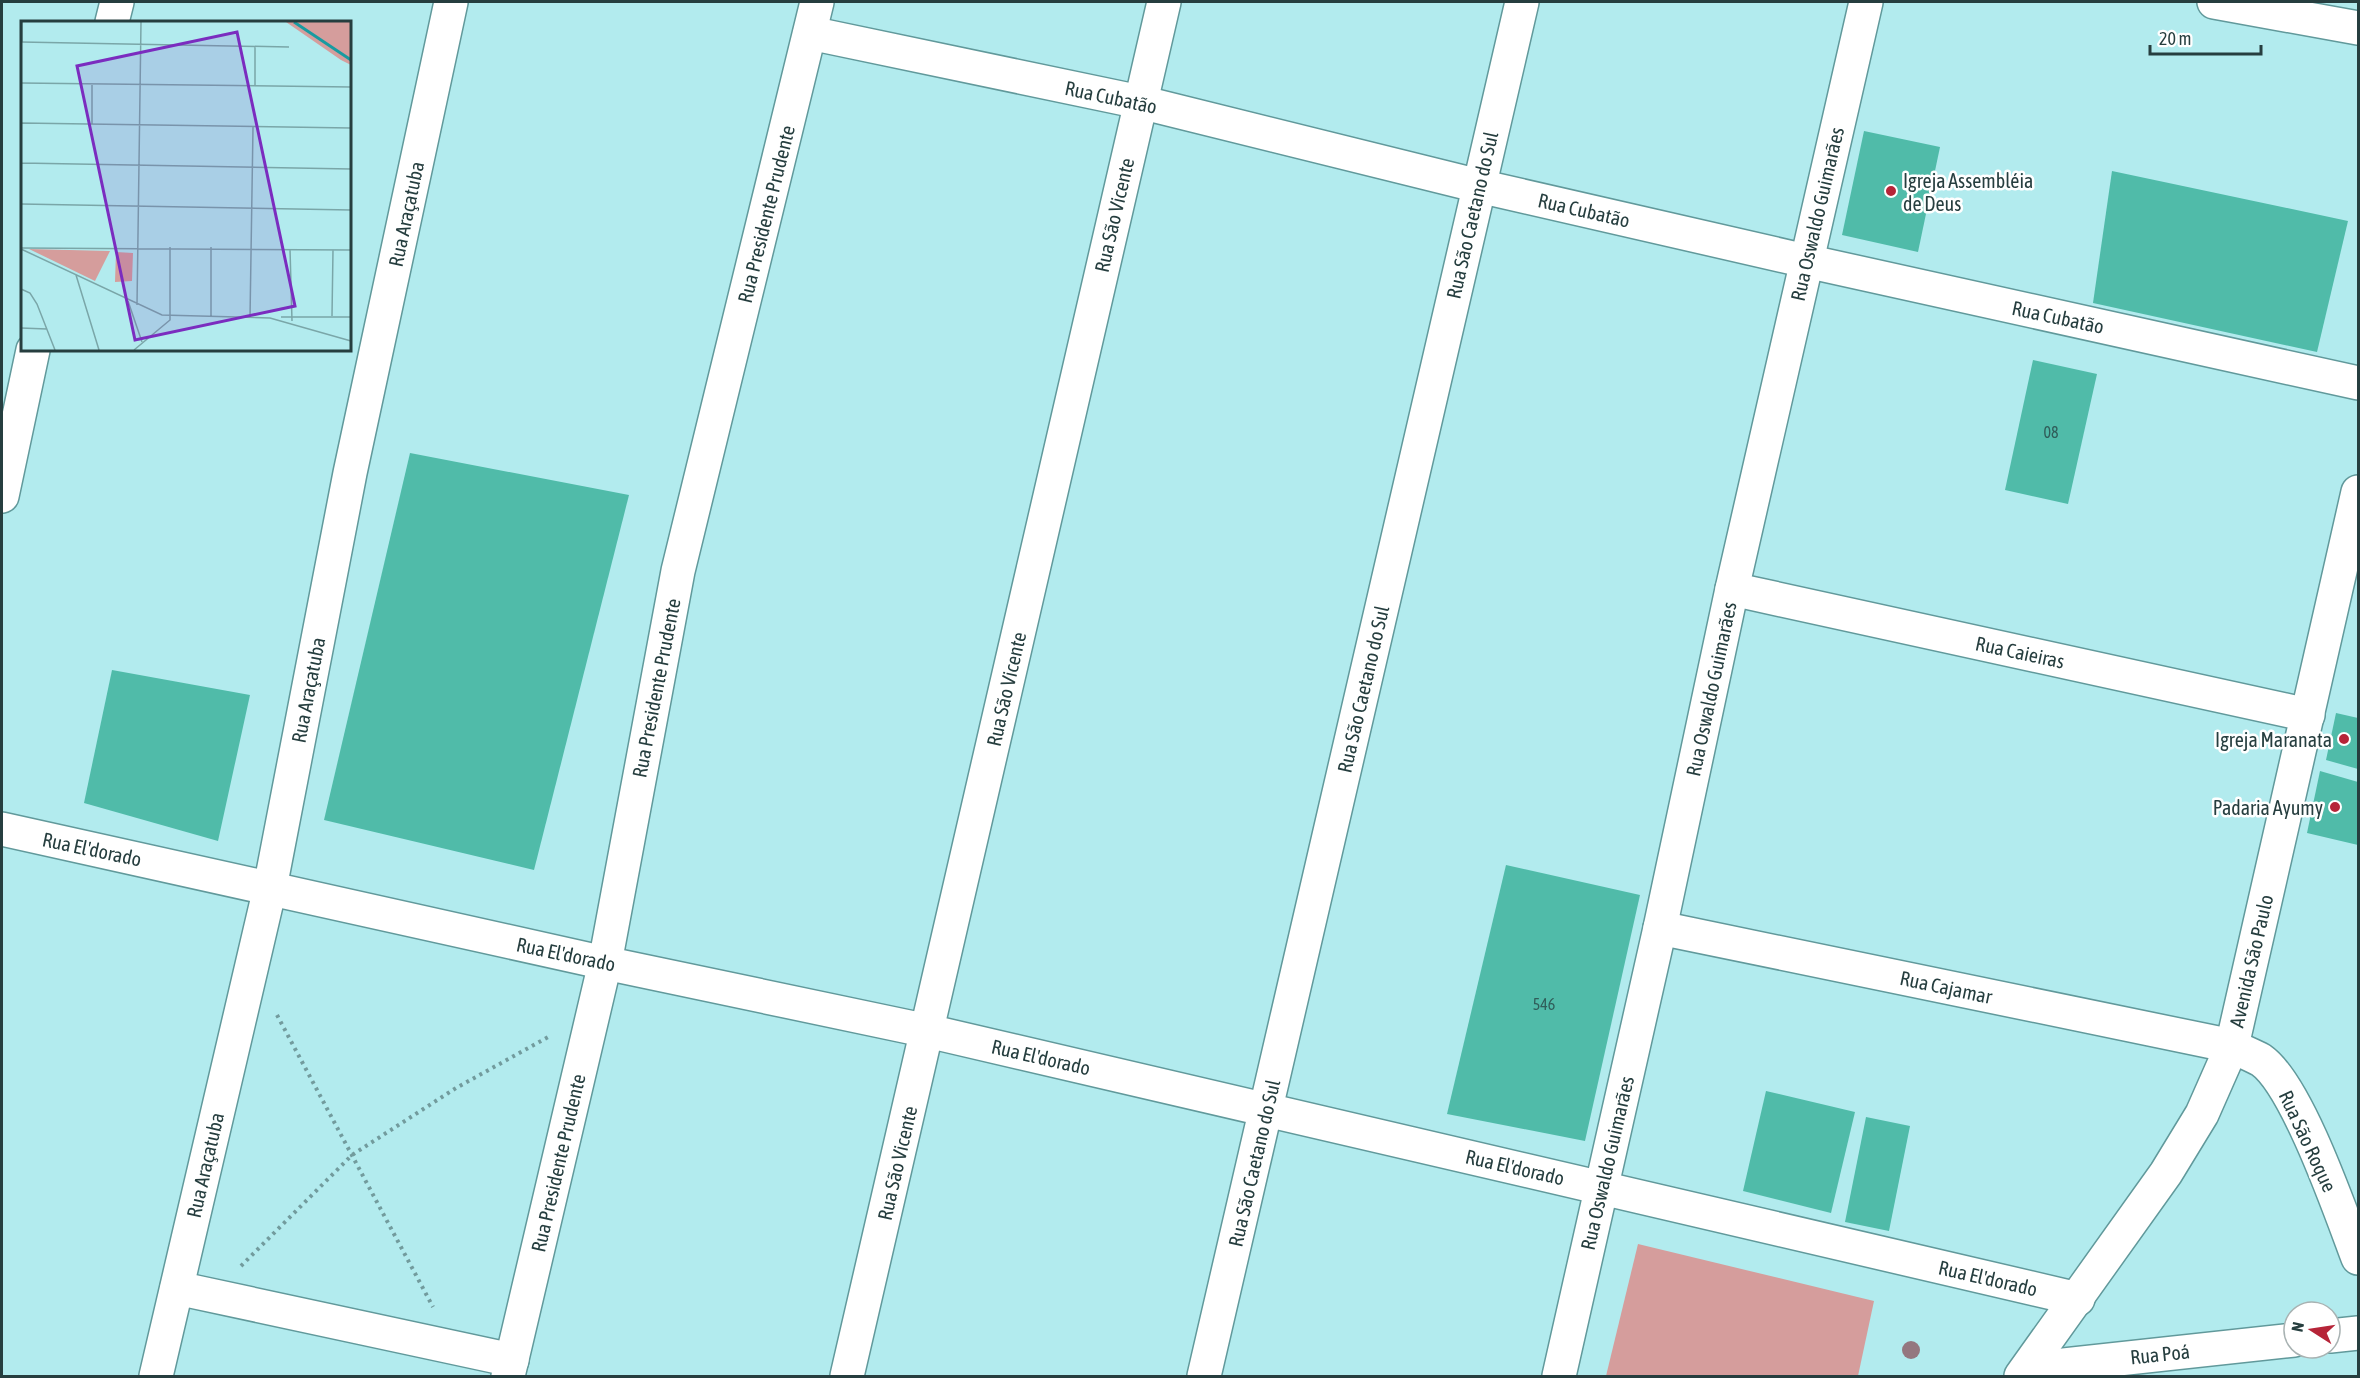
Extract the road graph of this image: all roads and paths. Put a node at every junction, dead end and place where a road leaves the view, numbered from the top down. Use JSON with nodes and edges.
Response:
{"nodes":[{"id":1,"x":117,"y":2,"type":"edge"},
{"id":2,"x":451,"y":2,"type":"edge"},
{"id":3,"x":817,"y":2,"type":"edge"},
{"id":4,"x":1164,"y":2,"type":"edge"},
{"id":5,"x":1522,"y":2,"type":"edge"},
{"id":6,"x":1866,"y":2,"type":"edge"},
{"id":7,"x":2214,"y":2,"type":"edge"},
{"id":8,"x":112,"y":21,"type":"edge"},
{"id":9,"x":2358,"y":28,"type":"edge"},
{"id":10,"x":810,"y":33,"type":"junction"},
{"id":11,"x":1140,"y":102,"type":"junction"},
{"id":12,"x":1479,"y":186,"type":"junction"},
{"id":13,"x":1806,"y":261,"type":"junction"},
{"id":14,"x":33,"y":351,"type":"edge"},
{"id":15,"x":2358,"y":383,"type":"edge"},
{"id":16,"x":2358,"y":492,"type":"edge"},
{"id":17,"x":2,"y":496,"type":"edge"},
{"id":18,"x":1732,"y":589,"type":"junction"},
{"id":19,"x":2308,"y":715,"type":"junction"},
{"id":20,"x":2,"y":829,"type":"edge"},
{"id":21,"x":270,"y":888,"type":"junction"},
{"id":22,"x":1660,"y":928,"type":"junction"},
{"id":23,"x":605,"y":963,"type":"junction"},
{"id":24,"x":251,"y":966,"type":"junction"},
{"id":25,"x":593,"y":1013,"type":"junction"},
{"id":26,"x":928,"y":1031,"type":"junction"},
{"id":27,"x":2232,"y":1046,"type":"junction"},
{"id":28,"x":1266,"y":1109,"type":"junction"},
{"id":29,"x":352,"y":1155,"type":"junction"},
{"id":30,"x":1602,"y":1186,"type":"junction"},
{"id":31,"x":2358,"y":1258,"type":"edge"},
{"id":32,"x":177,"y":1288,"type":"junction"},
{"id":33,"x":212,"y":1296,"type":"junction"},
{"id":34,"x":2078,"y":1299,"type":"junction"},
{"id":35,"x":2358,"y":1333,"type":"edge"},
{"id":36,"x":2342,"y":1335,"type":"edge"},
{"id":37,"x":2282,"y":1341,"type":"edge"},
{"id":38,"x":454,"y":1348,"type":"junction"},
{"id":39,"x":510,"y":1368,"type":"edge"},
{"id":40,"x":2024,"y":1373,"type":"edge"},
{"id":41,"x":156,"y":1377,"type":"edge"},
{"id":42,"x":847,"y":1377,"type":"edge"},
{"id":43,"x":1204,"y":1377,"type":"edge"},
{"id":44,"x":1558,"y":1377,"type":"edge"}],
"edges":[{"from":1,"to":8,"type":"street"},
{"from":2,"to":21,"type":"street","name":"Rua Araçatuba"},
{"from":3,"to":10,"type":"street","name":"Rua Presidente Prudente"},
{"from":4,"to":11,"type":"street","name":"Rua São Vicente"},
{"from":5,"to":12,"type":"street","name":"Rua São Caetano do Sul"},
{"from":6,"to":13,"type":"street","name":"Rua Oswaldo Guimarães"},
{"from":7,"to":9,"type":"street"},
{"from":10,"to":11,"type":"street","name":"Rua Cubatão"},
{"from":10,"to":23,"type":"street","name":"Rua Presidente Prudente"},
{"from":11,"to":12,"type":"street","name":"Rua Cubatão"},
{"from":11,"to":26,"type":"street","name":"Rua São Vicente"},
{"from":12,"to":13,"type":"street","name":"Rua Cubatão"},
{"from":12,"to":28,"type":"street","name":"Rua São Caetano do Sul"},
{"from":13,"to":15,"type":"street","name":"Rua Cubatão"},
{"from":13,"to":18,"type":"street","name":"Rua Oswaldo Guimarães"},
{"from":14,"to":17,"type":"street"},
{"from":16,"to":19,"type":"street","name":"Avenida São Paulo"},
{"from":18,"to":19,"type":"street","name":"Rua Caieiras"},
{"from":18,"to":22,"type":"street","name":"Rua Oswaldo Guimarães"},
{"from":19,"to":27,"type":"street","name":"Avenida São Paulo"},
{"from":20,"to":21,"type":"street","name":"Rua El'dorado"},
{"from":21,"to":23,"type":"street","name":"Rua El'dorado"},
{"from":21,"to":24,"type":"street","name":"Rua Araçatuba"},
{"from":22,"to":27,"type":"street","name":"Rua Cajamar"},
{"from":22,"to":30,"type":"street","name":"Rua Oswaldo Guimarães"},
{"from":23,"to":25,"type":"street","name":"Rua Presidente Prudente"},
{"from":23,"to":26,"type":"street","name":"Rua El'dorado"},
{"from":24,"to":29,"type":"path"},
{"from":24,"to":32,"type":"street","name":"Rua Araçatuba"},
{"from":25,"to":29,"type":"path"},
{"from":25,"to":39,"type":"street","name":"Rua Presidente Prudente"},
{"from":26,"to":28,"type":"street","name":"Rua El'dorado"},
{"from":26,"to":42,"type":"street","name":"Rua São Vicente"},
{"from":27,"to":31,"type":"street","name":"Rua São Roque"},
{"from":27,"to":34,"type":"street","name":"Avenida São Paulo"},
{"from":28,"to":30,"type":"street","name":"Rua El'dorado"},
{"from":28,"to":43,"type":"street","name":"Rua São Caetano do Sul"},
{"from":29,"to":33,"type":"path"},
{"from":29,"to":38,"type":"path"},
{"from":30,"to":34,"type":"street","name":"Rua El'dorado"},
{"from":30,"to":44,"type":"street","name":"Rua Oswaldo Guimarães"},
{"from":32,"to":33,"type":"street"},
{"from":32,"to":41,"type":"street","name":"Rua Araçatuba"},
{"from":33,"to":38,"type":"street"},
{"from":34,"to":40,"type":"street","name":"Avenida São Paulo"},
{"from":35,"to":36,"type":"street"},
{"from":37,"to":40,"type":"street","name":"Rua Poá"},
{"from":38,"to":39,"type":"street"}]}
